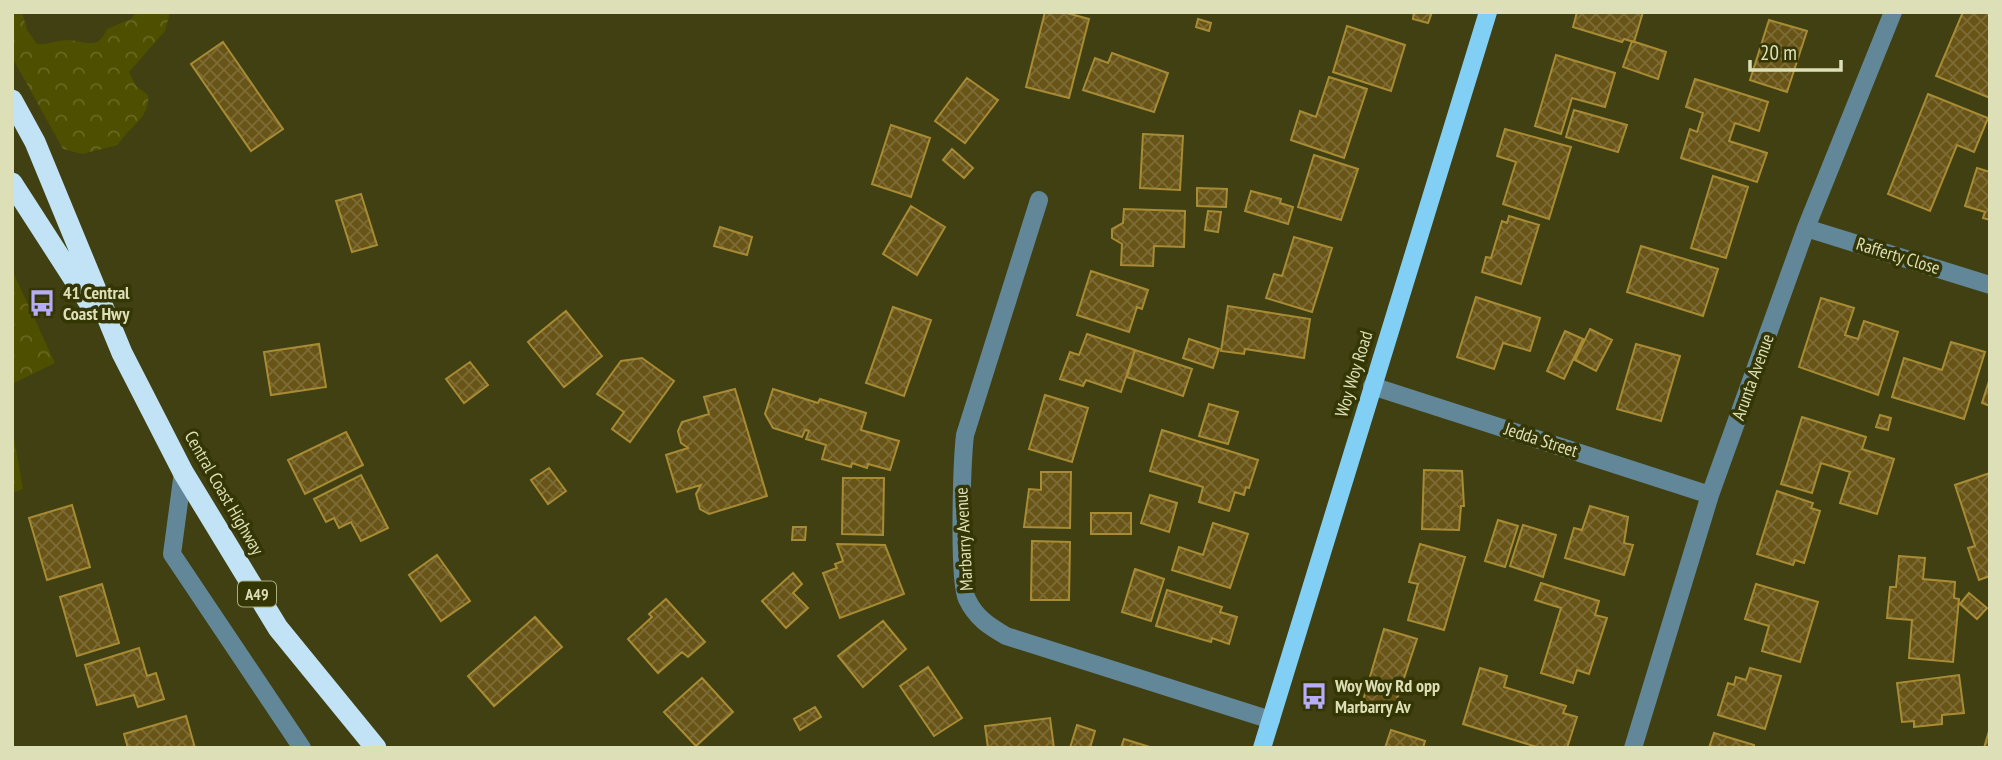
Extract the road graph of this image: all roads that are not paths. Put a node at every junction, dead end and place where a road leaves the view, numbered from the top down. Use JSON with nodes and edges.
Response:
{"nodes":[{"id":1,"x":1488,"y":12,"type":"edge"},
{"id":2,"x":1893,"y":12,"type":"edge"},
{"id":3,"x":12,"y":100,"type":"edge"},
{"id":4,"x":12,"y":183,"type":"edge"},
{"id":5,"x":1039,"y":200,"type":"dead end"},
{"id":6,"x":1807,"y":228,"type":"junction"},
{"id":7,"x":1990,"y":285,"type":"edge"},
{"id":8,"x":122,"y":353,"type":"junction"},
{"id":9,"x":1372,"y":386,"type":"junction"},
{"id":10,"x":183,"y":472,"type":"junction"},
{"id":11,"x":1710,"y":495,"type":"junction"},
{"id":12,"x":1270,"y":720,"type":"junction"},
{"id":13,"x":302,"y":748,"type":"edge"},
{"id":14,"x":376,"y":748,"type":"edge"},
{"id":15,"x":1262,"y":748,"type":"edge"},
{"id":16,"x":1633,"y":748,"type":"edge"}],
"edges":[{"from":1,"to":9,"type":"main road","name":"Woy Woy Road"},
{"from":2,"to":6,"type":"street","name":"Arunta Avenue"},
{"from":3,"to":8,"type":"highway","name":"Central Coast Highway","number":"A49"},
{"from":4,"to":8,"type":"highway","name":"Central Coast Highway","number":"A49"},
{"from":5,"to":12,"type":"street","name":"Marbarry Avenue"},
{"from":6,"to":7,"type":"street","name":"Rafferty Close"},
{"from":6,"to":11,"type":"street","name":"Arunta Avenue"},
{"from":8,"to":10,"type":"highway","name":"Central Coast Highway","number":"A49"},
{"from":9,"to":11,"type":"street","name":"Jedda Street"},
{"from":9,"to":12,"type":"main road","name":"Woy Woy Road"},
{"from":10,"to":13,"type":"street"},
{"from":10,"to":14,"type":"highway","name":"Central Coast Highway","number":"A49"},
{"from":11,"to":16,"type":"street","name":"Arunta Avenue"},
{"from":12,"to":15,"type":"main road","name":"Woy Woy Road"}]}
